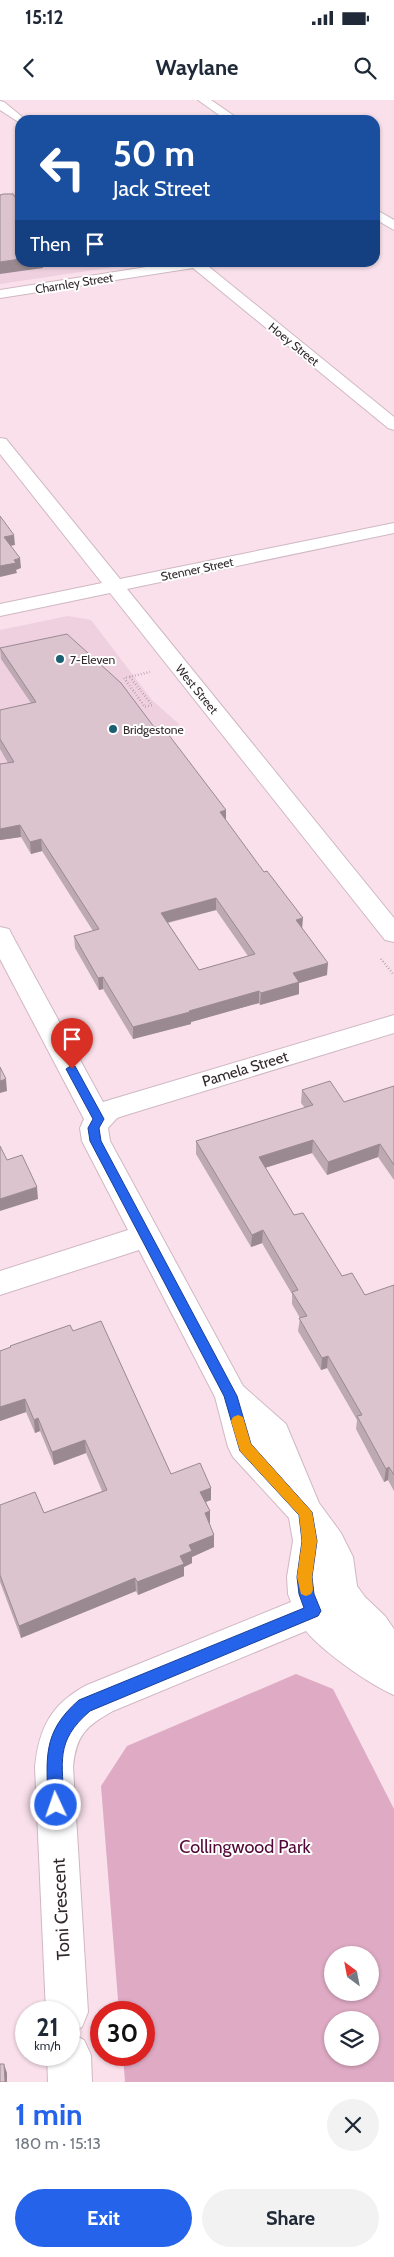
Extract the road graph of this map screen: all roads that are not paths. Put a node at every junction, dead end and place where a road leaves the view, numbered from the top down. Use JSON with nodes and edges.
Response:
{"nodes":[{"id":1,"x":204,"y":100,"type":"edge"},
{"id":2,"x":0,"y":104,"type":"edge"},
{"id":3,"x":226,"y":115,"type":"edge"},
{"id":4,"x":15,"y":116,"type":"edge"},
{"id":5,"x":380,"y":220,"type":"edge"},
{"id":6,"x":391,"y":232,"type":"edge"},
{"id":7,"x":174,"y":267,"type":"edge"},
{"id":8,"x":205,"y":267,"type":"edge"},
{"id":9,"x":0,"y":294,"type":"edge"},
{"id":10,"x":394,"y":425,"type":"edge"},
{"id":11,"x":0,"y":443,"type":"edge"},
{"id":12,"x":394,"y":528,"type":"edge"},
{"id":13,"x":114,"y":586,"type":"junction"},
{"id":14,"x":0,"y":610,"type":"edge"},
{"id":15,"x":394,"y":934,"type":"edge"},
{"id":16,"x":0,"y":935,"type":"edge"},
{"id":17,"x":394,"y":1024,"type":"edge"},
{"id":18,"x":98,"y":1119,"type":"junction"},
{"id":19,"x":146,"y":1236,"type":"junction"},
{"id":20,"x":0,"y":1283,"type":"edge"},
{"id":21,"x":328,"y":1605,"type":"junction"},
{"id":22,"x":394,"y":1676,"type":"edge"},
{"id":23,"x":65,"y":2001,"type":"edge"},
{"id":24,"x":69,"y":2066,"type":"edge"},
{"id":25,"x":70,"y":2082,"type":"edge"}],
"edges":[{"from":1,"to":3,"type":"street"},
{"from":2,"to":4,"type":"street"},
{"from":5,"to":6,"type":"street"},
{"from":7,"to":9,"type":"street","name":"Charnley Street"},
{"from":8,"to":10,"type":"street","name":"Hoey Street"},
{"from":11,"to":13,"type":"street","name":"West Street"},
{"from":12,"to":13,"type":"street","name":"Stenner Street"},
{"from":13,"to":14,"type":"street","name":"Stenner Street"},
{"from":13,"to":15,"type":"street","name":"West Street"},
{"from":16,"to":18,"type":"street"},
{"from":17,"to":18,"type":"street","name":"Pamela Street"},
{"from":18,"to":19,"type":"street"},
{"from":19,"to":20,"type":"street"},
{"from":19,"to":21,"type":"street"},
{"from":21,"to":22,"type":"street"},
{"from":21,"to":23,"type":"street","name":"Toni Crescent"},
{"from":24,"to":25,"type":"street"}]}
